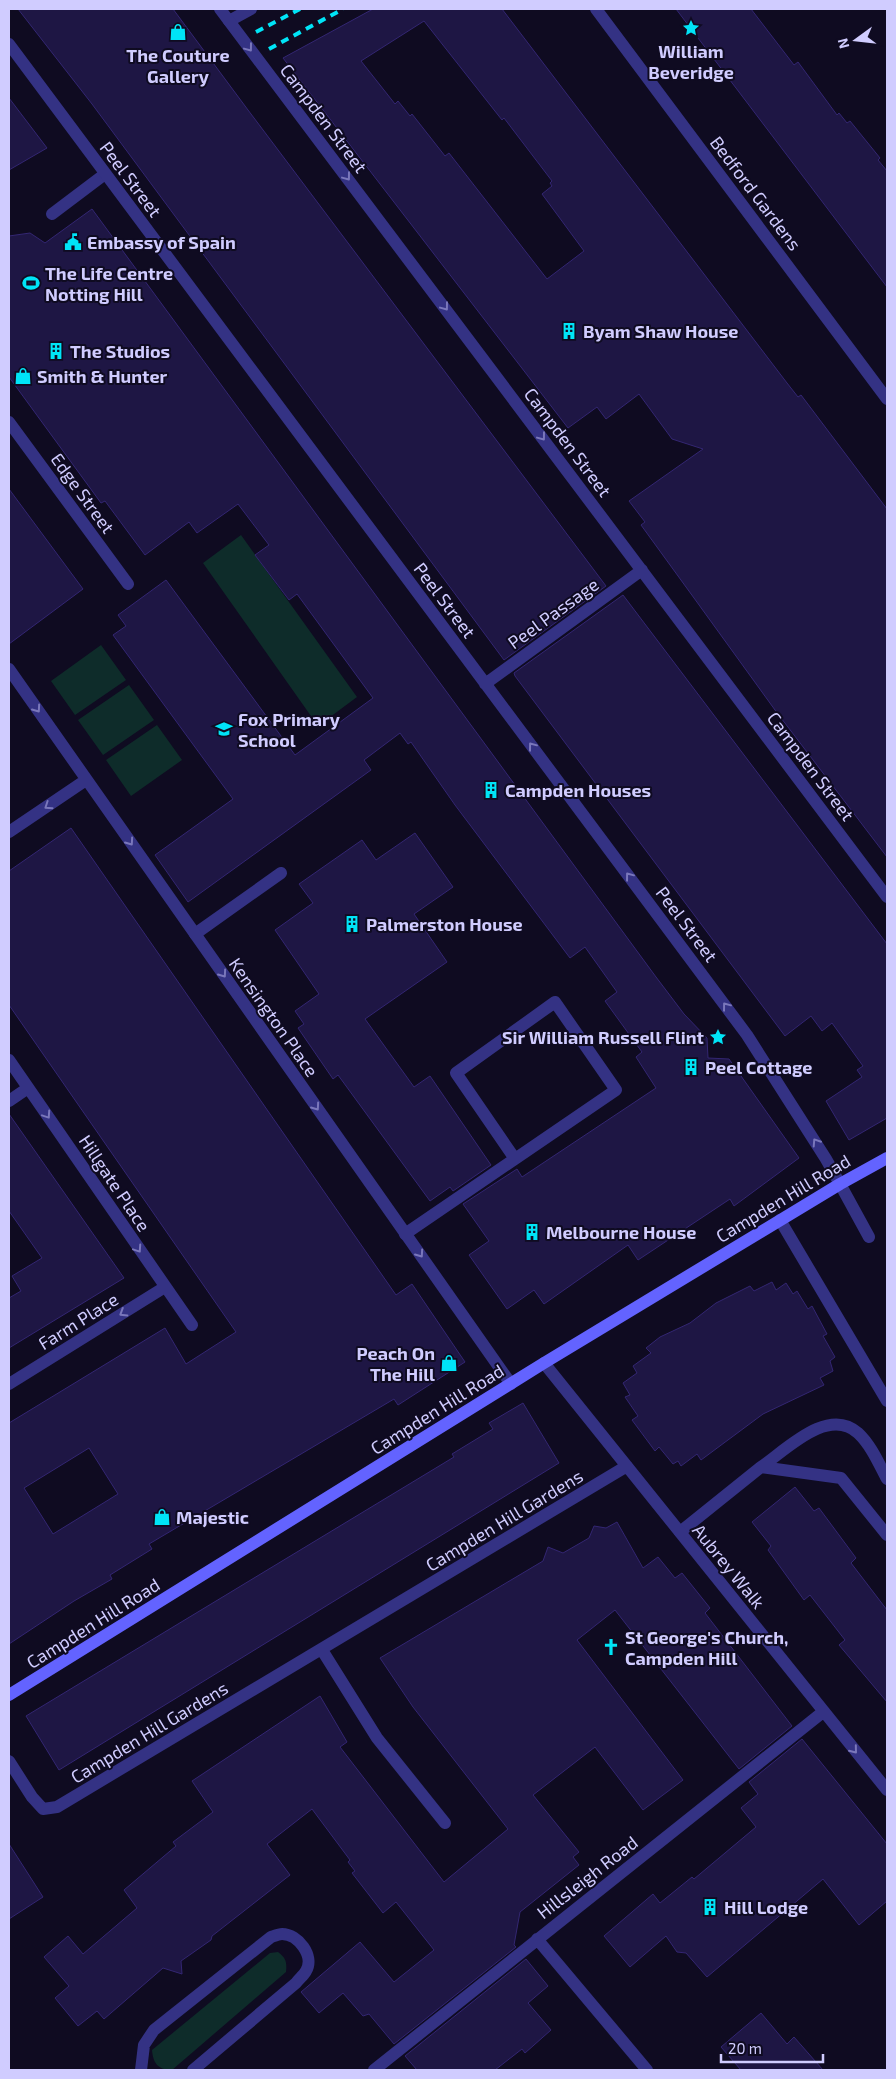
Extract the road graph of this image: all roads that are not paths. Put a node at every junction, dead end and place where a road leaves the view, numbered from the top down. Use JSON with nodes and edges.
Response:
{"nodes":[{"id":1,"x":220,"y":9,"type":"edge"},
{"id":2,"x":251,"y":9,"type":"edge"},
{"id":3,"x":596,"y":9,"type":"edge"},
{"id":4,"x":229,"y":21,"type":"junction"},
{"id":5,"x":9,"y":44,"type":"edge"},
{"id":6,"x":105,"y":174,"type":"junction"},
{"id":7,"x":52,"y":214,"type":"dead end"},
{"id":8,"x":887,"y":398,"type":"edge"},
{"id":9,"x":9,"y":422,"type":"edge"},
{"id":10,"x":642,"y":570,"type":"junction"},
{"id":11,"x":128,"y":584,"type":"dead end"},
{"id":12,"x":9,"y":669,"type":"edge"},
{"id":13,"x":485,"y":684,"type":"junction"},
{"id":14,"x":86,"y":780,"type":"junction"},
{"id":15,"x":9,"y":832,"type":"edge"},
{"id":16,"x":281,"y":872,"type":"dead end"},
{"id":17,"x":887,"y":897,"type":"edge"},
{"id":18,"x":195,"y":934,"type":"junction"},
{"id":19,"x":9,"y":1060,"type":"edge"},
{"id":20,"x":28,"y":1088,"type":"junction"},
{"id":21,"x":9,"y":1101,"type":"edge"},
{"id":22,"x":887,"y":1158,"type":"edge"},
{"id":23,"x":514,"y":1160,"type":"junction"},
{"id":24,"x":840,"y":1184,"type":"junction"},
{"id":25,"x":780,"y":1220,"type":"junction"},
{"id":26,"x":405,"y":1234,"type":"junction"},
{"id":27,"x":869,"y":1237,"type":"dead end"},
{"id":28,"x":165,"y":1287,"type":"junction"},
{"id":29,"x":192,"y":1325,"type":"dead end"},
{"id":30,"x":544,"y":1363,"type":"junction"},
{"id":31,"x":9,"y":1384,"type":"edge"},
{"id":32,"x":511,"y":1384,"type":"junction"},
{"id":33,"x":887,"y":1401,"type":"edge"},
{"id":34,"x":627,"y":1466,"type":"junction"},
{"id":35,"x":761,"y":1467,"type":"junction"},
{"id":36,"x":887,"y":1479,"type":"edge"},
{"id":37,"x":680,"y":1532,"type":"junction"},
{"id":38,"x":887,"y":1536,"type":"edge"},
{"id":39,"x":322,"y":1650,"type":"junction"},
{"id":40,"x":9,"y":1695,"type":"edge"},
{"id":41,"x":823,"y":1712,"type":"junction"},
{"id":42,"x":9,"y":1761,"type":"edge"},
{"id":43,"x":883,"y":1776,"type":"edge"},
{"id":44,"x":887,"y":1790,"type":"edge"},
{"id":45,"x":445,"y":1823,"type":"dead end"},
{"id":46,"x":537,"y":1939,"type":"junction"},
{"id":47,"x":141,"y":2070,"type":"edge"},
{"id":48,"x":193,"y":2070,"type":"edge"},
{"id":49,"x":374,"y":2070,"type":"edge"},
{"id":50,"x":648,"y":2070,"type":"edge"}],
"edges":[{"from":1,"to":4,"type":"street","name":"Campden Street"},
{"from":2,"to":4,"type":"street"},
{"from":3,"to":8,"type":"street","name":"Bedford Gardens"},
{"from":4,"to":10,"type":"street","name":"Campden Street","one_way":true},
{"from":5,"to":6,"type":"street","name":"Peel Street"},
{"from":6,"to":7,"type":"street"},
{"from":6,"to":13,"type":"street","name":"Peel Street"},
{"from":9,"to":11,"type":"street","name":"Edge Street"},
{"from":10,"to":13,"type":"street","name":"Peel Passage"},
{"from":10,"to":17,"type":"street","name":"Campden Street"},
{"from":12,"to":14,"type":"street","name":"Kensington Place","one_way":true},
{"from":24,"to":13,"type":"street","name":"Peel Street","one_way":true},
{"from":14,"to":15,"type":"street","one_way":true},
{"from":14,"to":18,"type":"street","name":"Kensington Place","one_way":true},
{"from":16,"to":18,"type":"street"},
{"from":18,"to":26,"type":"street","name":"Kensington Place","one_way":true},
{"from":19,"to":20,"type":"street","name":"Hillgate Place"},
{"from":20,"to":21,"type":"street"},
{"from":20,"to":28,"type":"street","name":"Hillgate Place","one_way":true},
{"from":22,"to":24,"type":"street","name":"Campden Hill Road"},
{"from":23,"to":23,"type":"street"},
{"from":23,"to":26,"type":"street"},
{"from":24,"to":25,"type":"street","name":"Campden Hill Road"},
{"from":24,"to":27,"type":"street","name":"Peel Street"},
{"from":25,"to":30,"type":"street","name":"Campden Hill Road"},
{"from":25,"to":33,"type":"street"},
{"from":26,"to":32,"type":"street","name":"Kensington Place","one_way":true},
{"from":28,"to":29,"type":"street","name":"Hillgate Place"},
{"from":28,"to":31,"type":"street","name":"Farm Place","one_way":true},
{"from":30,"to":32,"type":"street","name":"Campden Hill Road"},
{"from":30,"to":34,"type":"street","name":"Aubrey Walk"},
{"from":32,"to":40,"type":"street","name":"Campden Hill Road"},
{"from":34,"to":37,"type":"street","name":"Aubrey Walk"},
{"from":34,"to":39,"type":"street","name":"Campden Hill Gardens"},
{"from":35,"to":36,"type":"street"},
{"from":35,"to":37,"type":"street"},
{"from":35,"to":38,"type":"street"},
{"from":37,"to":41,"type":"street","name":"Aubrey Walk"},
{"from":39,"to":42,"type":"street","name":"Campden Hill Gardens"},
{"from":39,"to":45,"type":"street"},
{"from":41,"to":43,"type":"street","name":"Aubrey Walk","one_way":true},
{"from":41,"to":46,"type":"street","name":"Hillsleigh Road"},
{"from":43,"to":44,"type":"street","name":"Aubrey Walk"},
{"from":46,"to":49,"type":"street","name":"Hillsleigh Road"},
{"from":46,"to":50,"type":"street"},
{"from":47,"to":48,"type":"street"}]}
